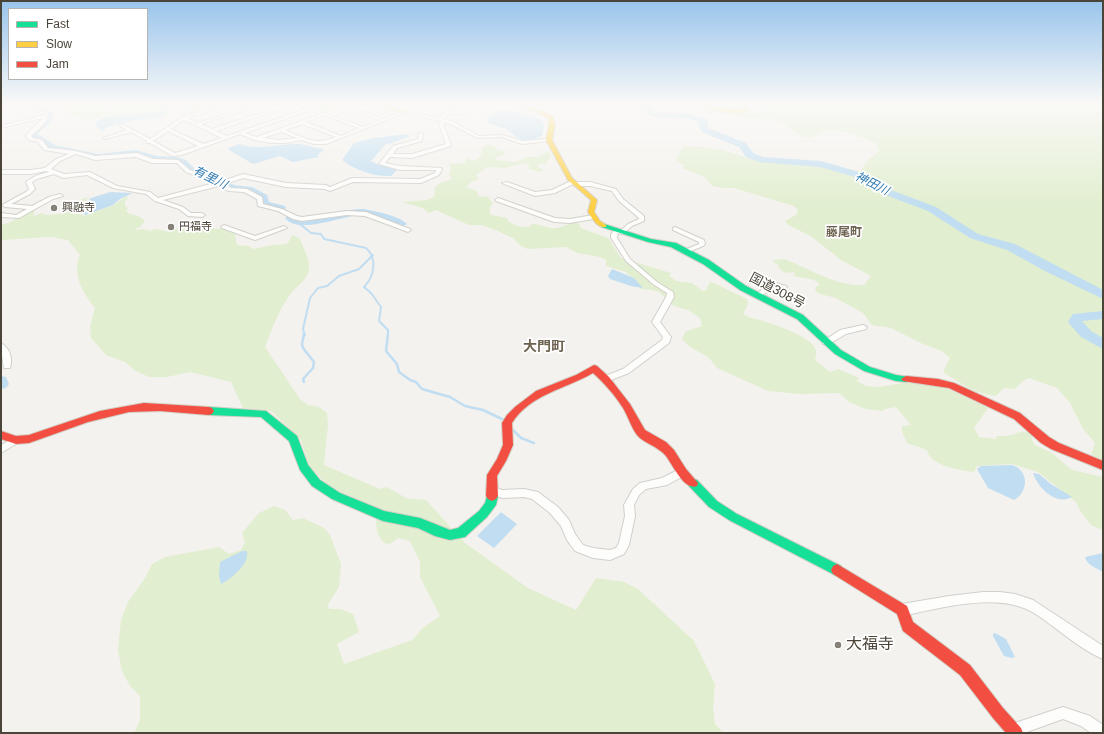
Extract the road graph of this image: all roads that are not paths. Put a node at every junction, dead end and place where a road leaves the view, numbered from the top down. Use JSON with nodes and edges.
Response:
{"nodes":[{"id":1,"x":32,"y":139,"type":"edge"},
{"id":2,"x":145,"y":139,"type":"edge"},
{"id":3,"x":154,"y":139,"type":"edge"},
{"id":4,"x":188,"y":139,"type":"edge"},
{"id":5,"x":223,"y":139,"type":"edge"},
{"id":6,"x":259,"y":139,"type":"edge"},
{"id":7,"x":299,"y":139,"type":"edge"},
{"id":8,"x":305,"y":139,"type":"edge"},
{"id":9,"x":333,"y":139,"type":"edge"},
{"id":10,"x":420,"y":139,"type":"edge"},
{"id":11,"x":446,"y":139,"type":"edge"},
{"id":12,"x":511,"y":139,"type":"edge"},
{"id":13,"x":549,"y":140,"type":"joint"},
{"id":14,"x":150,"y":142,"type":"junction"},
{"id":15,"x":202,"y":146,"type":"junction"},
{"id":16,"x":76,"y":153,"type":"junction"},
{"id":17,"x":390,"y":154,"type":"junction"},
{"id":18,"x":47,"y":169,"type":"junction"},
{"id":19,"x":1,"y":172,"type":"edge"},
{"id":20,"x":10,"y":172,"type":"junction"},
{"id":21,"x":54,"y":172,"type":"junction"},
{"id":22,"x":1,"y":176,"type":"edge"},
{"id":23,"x":505,"y":182,"type":"dead end"},
{"id":24,"x":574,"y":183,"type":"junction"},
{"id":25,"x":219,"y":184,"type":"junction"},
{"id":26,"x":60,"y":196,"type":"dead end"},
{"id":27,"x":157,"y":200,"type":"junction"},
{"id":28,"x":498,"y":200,"type":"dead end"},
{"id":29,"x":32,"y":208,"type":"junction"},
{"id":30,"x":1,"y":215,"type":"edge"},
{"id":31,"x":202,"y":215,"type":"dead end"},
{"id":32,"x":593,"y":217,"type":"junction"},
{"id":33,"x":224,"y":227,"type":"dead end"},
{"id":34,"x":284,"y":228,"type":"dead end"},
{"id":35,"x":675,"y":229,"type":"dead end"},
{"id":36,"x":408,"y":230,"type":"dead end"},
{"id":37,"x":619,"y":232,"type":"junction"},
{"id":38,"x":684,"y":252,"type":"junction"},
{"id":39,"x":784,"y":287,"type":"dead end"},
{"id":40,"x":759,"y":295,"type":"junction"},
{"id":41,"x":863,"y":327,"type":"dead end"},
{"id":42,"x":826,"y":342,"type":"junction"},
{"id":43,"x":1,"y":346,"type":"edge"},
{"id":44,"x":7,"y":366,"type":"dead end"},
{"id":45,"x":606,"y":379,"type":"junction"},
{"id":46,"x":1,"y":435,"type":"edge"},
{"id":47,"x":16,"y":440,"type":"junction"},
{"id":48,"x":1,"y":449,"type":"edge"},
{"id":49,"x":1103,"y":466,"type":"edge"},
{"id":50,"x":682,"y":472,"type":"junction"},
{"id":51,"x":492,"y":490,"type":"junction"},
{"id":52,"x":902,"y":610,"type":"junction"},
{"id":53,"x":1103,"y":653,"type":"edge"},
{"id":54,"x":1015,"y":732,"type":"edge"},
{"id":55,"x":1103,"y":733,"type":"edge"}],
"edges":[{"from":1,"to":16,"type":"street"},
{"from":2,"to":14,"type":"street"},
{"from":3,"to":14,"type":"street"},
{"from":4,"to":15,"type":"street"},
{"from":5,"to":15,"type":"street"},
{"from":6,"to":7,"type":"street"},
{"from":8,"to":9,"type":"street"},
{"from":10,"to":17,"type":"street"},
{"from":11,"to":17,"type":"street"},
{"from":12,"to":13,"type":"street"},
{"from":13,"to":24,"type":"main road"},
{"from":14,"to":15,"type":"street"},
{"from":16,"to":18,"type":"street"},
{"from":16,"to":25,"type":"street"},
{"from":17,"to":25,"type":"street"},
{"from":18,"to":20,"type":"street"},
{"from":18,"to":21,"type":"street"},
{"from":19,"to":20,"type":"street"},
{"from":20,"to":22,"type":"street"},
{"from":21,"to":27,"type":"street"},
{"from":21,"to":29,"type":"street"},
{"from":23,"to":24,"type":"street"},
{"from":24,"to":32,"type":"main road"},
{"from":24,"to":37,"type":"street"},
{"from":25,"to":27,"type":"street"},
{"from":25,"to":36,"type":"street"},
{"from":26,"to":29,"type":"street"},
{"from":27,"to":31,"type":"street"},
{"from":28,"to":32,"type":"street"},
{"from":29,"to":30,"type":"street"},
{"from":32,"to":37,"type":"main road","name":"国道308号"},
{"from":33,"to":34,"type":"street"},
{"from":35,"to":38,"type":"street"},
{"from":37,"to":38,"type":"main road","name":"国道308号"},
{"from":37,"to":45,"type":"street"},
{"from":38,"to":40,"type":"main road","name":"国道308号"},
{"from":39,"to":40,"type":"street"},
{"from":40,"to":42,"type":"main road","name":"国道308号"},
{"from":41,"to":42,"type":"street"},
{"from":42,"to":49,"type":"main road","name":"国道308号"},
{"from":43,"to":44,"type":"street"},
{"from":45,"to":50,"type":"main road"},
{"from":45,"to":51,"type":"main road"},
{"from":46,"to":47,"type":"main road"},
{"from":47,"to":48,"type":"street"},
{"from":47,"to":51,"type":"main road"},
{"from":50,"to":51,"type":"street"},
{"from":50,"to":52,"type":"main road"},
{"from":52,"to":53,"type":"street"},
{"from":52,"to":54,"type":"main road"},
{"from":54,"to":55,"type":"street"}]}
